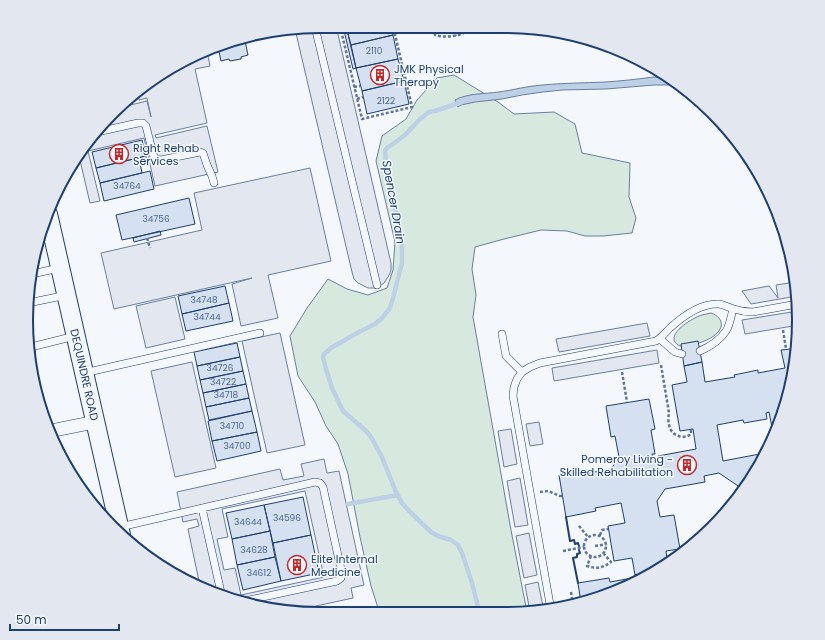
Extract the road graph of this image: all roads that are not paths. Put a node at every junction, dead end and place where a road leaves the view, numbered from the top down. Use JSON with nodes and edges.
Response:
{"nodes":[{"id":1,"x":316,"y":33,"type":"edge"},
{"id":2,"x":105,"y":130,"type":"edge"},
{"id":3,"x":214,"y":183,"type":"dead end"},
{"id":4,"x":50,"y":223,"type":"edge"},
{"id":5,"x":60,"y":268,"type":"junction"},
{"id":6,"x":37,"y":273,"type":"edge"},
{"id":7,"x":377,"y":285,"type":"dead end"},
{"id":8,"x":67,"y":295,"type":"junction"},
{"id":9,"x":34,"y":302,"type":"edge"},
{"id":10,"x":791,"y":305,"type":"edge"},
{"id":11,"x":733,"y":309,"type":"junction"},
{"id":12,"x":260,"y":333,"type":"dead end"},
{"id":13,"x":502,"y":334,"type":"dead end"},
{"id":14,"x":76,"y":336,"type":"junction"},
{"id":15,"x":660,"y":339,"type":"junction"},
{"id":16,"x":34,"y":345,"type":"edge"},
{"id":17,"x":700,"y":351,"type":"dead end"},
{"id":18,"x":682,"y":354,"type":"dead end"},
{"id":19,"x":522,"y":372,"type":"junction"},
{"id":20,"x":84,"y":373,"type":"junction"},
{"id":21,"x":95,"y":422,"type":"junction"},
{"id":22,"x":55,"y":430,"type":"edge"},
{"id":23,"x":202,"y":508,"type":"junction"},
{"id":24,"x":118,"y":524,"type":"edge"},
{"id":25,"x":124,"y":530,"type":"edge"},
{"id":26,"x":220,"y":589,"type":"edge"},
{"id":27,"x":254,"y":599,"type":"edge"},
{"id":28,"x":550,"y":603,"type":"edge"}],
"edges":[{"from":1,"to":7,"type":"lane"},
{"from":2,"to":3,"type":"lane"},
{"from":4,"to":5,"type":"main road","name":"DEQUINDRE ROAD"},
{"from":5,"to":6,"type":"lane"},
{"from":5,"to":8,"type":"main road","name":"DEQUINDRE ROAD"},
{"from":8,"to":9,"type":"lane"},
{"from":8,"to":14,"type":"main road","name":"DEQUINDRE ROAD"},
{"from":10,"to":11,"type":"lane"},
{"from":11,"to":15,"type":"lane"},
{"from":11,"to":17,"type":"lane"},
{"from":12,"to":20,"type":"lane"},
{"from":13,"to":19,"type":"lane"},
{"from":14,"to":16,"type":"lane"},
{"from":14,"to":20,"type":"main road","name":"DEQUINDRE ROAD"},
{"from":15,"to":18,"type":"lane"},
{"from":15,"to":19,"type":"lane"},
{"from":19,"to":28,"type":"lane"},
{"from":20,"to":21,"type":"main road","name":"DEQUINDRE ROAD"},
{"from":21,"to":22,"type":"street"},
{"from":21,"to":24,"type":"main road","name":"DEQUINDRE ROAD"},
{"from":23,"to":25,"type":"lane"},
{"from":23,"to":26,"type":"lane"},
{"from":23,"to":27,"type":"lane"}]}
